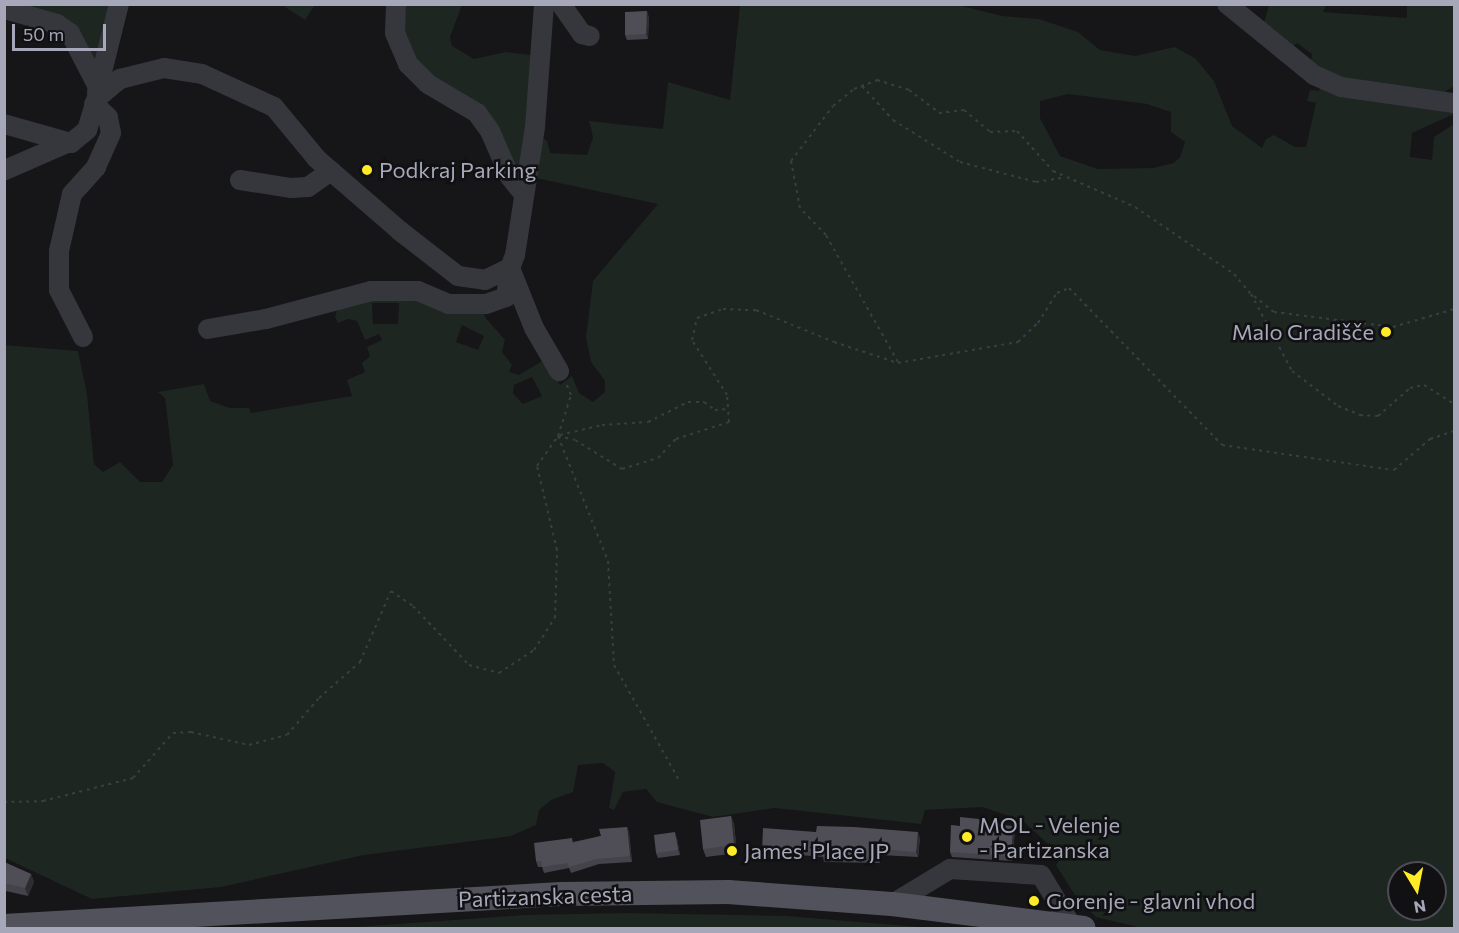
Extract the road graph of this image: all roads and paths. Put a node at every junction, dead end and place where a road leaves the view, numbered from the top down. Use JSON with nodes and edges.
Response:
{"nodes":[{"id":1,"x":119,"y":4,"type":"edge"},
{"id":2,"x":396,"y":4,"type":"edge"},
{"id":3,"x":544,"y":4,"type":"edge"},
{"id":4,"x":561,"y":4,"type":"edge"},
{"id":5,"x":1227,"y":4,"type":"edge"},
{"id":6,"x":4,"y":9,"type":"edge"},
{"id":7,"x":590,"y":36,"type":"dead end"},
{"id":8,"x":862,"y":86,"type":"junction"},
{"id":9,"x":96,"y":96,"type":"junction"},
{"id":10,"x":1455,"y":103,"type":"edge"},
{"id":11,"x":4,"y":124,"type":"edge"},
{"id":12,"x":67,"y":143,"type":"junction"},
{"id":13,"x":5,"y":170,"type":"edge"},
{"id":14,"x":331,"y":171,"type":"junction"},
{"id":15,"x":1066,"y":177,"type":"junction"},
{"id":16,"x":240,"y":180,"type":"dead end"},
{"id":17,"x":523,"y":193,"type":"junction"},
{"id":18,"x":510,"y":268,"type":"junction"},
{"id":19,"x":1251,"y":294,"type":"junction"},
{"id":20,"x":1455,"y":309,"type":"edge"},
{"id":21,"x":208,"y":329,"type":"dead end"},
{"id":22,"x":83,"y":337,"type":"dead end"},
{"id":23,"x":898,"y":363,"type":"junction"},
{"id":24,"x":559,"y":371,"type":"joint"},
{"id":25,"x":1455,"y":404,"type":"edge"},
{"id":26,"x":728,"y":409,"type":"junction"},
{"id":27,"x":1455,"y":431,"type":"edge"},
{"id":28,"x":558,"y":436,"type":"junction"},
{"id":29,"x":679,"y":780,"type":"dead end"},
{"id":30,"x":4,"y":802,"type":"edge"},
{"id":31,"x":892,"y":904,"type":"junction"},
{"id":32,"x":259,"y":920,"type":"edge"},
{"id":33,"x":8,"y":927,"type":"edge"},
{"id":34,"x":1077,"y":928,"type":"edge"}],
"edges":[{"from":1,"to":9,"type":"street"},
{"from":2,"to":17,"type":"street"},
{"from":3,"to":17,"type":"street"},
{"from":4,"to":7,"type":"street"},
{"from":5,"to":10,"type":"street"},
{"from":6,"to":9,"type":"street"},
{"from":8,"to":15,"type":"path"},
{"from":8,"to":15,"type":"path"},
{"from":8,"to":23,"type":"path"},
{"from":9,"to":12,"type":"street"},
{"from":9,"to":14,"type":"street"},
{"from":9,"to":22,"type":"street"},
{"from":11,"to":12,"type":"street"},
{"from":12,"to":13,"type":"street"},
{"from":14,"to":16,"type":"street"},
{"from":14,"to":18,"type":"street"},
{"from":15,"to":19,"type":"path"},
{"from":17,"to":18,"type":"street"},
{"from":18,"to":21,"type":"street"},
{"from":18,"to":24,"type":"street"},
{"from":19,"to":20,"type":"path"},
{"from":19,"to":25,"type":"path"},
{"from":23,"to":26,"type":"path"},
{"from":23,"to":27,"type":"path"},
{"from":24,"to":28,"type":"path"},
{"from":26,"to":28,"type":"path"},
{"from":26,"to":28,"type":"path"},
{"from":28,"to":29,"type":"path"},
{"from":28,"to":30,"type":"path"},
{"from":31,"to":32,"type":"main road","name":"Partizanska cesta"},
{"from":31,"to":34,"type":"main road","name":"Partizanska cesta"},
{"from":31,"to":34,"type":"street"},
{"from":32,"to":33,"type":"main road","name":"Partizanska cesta"}]}
